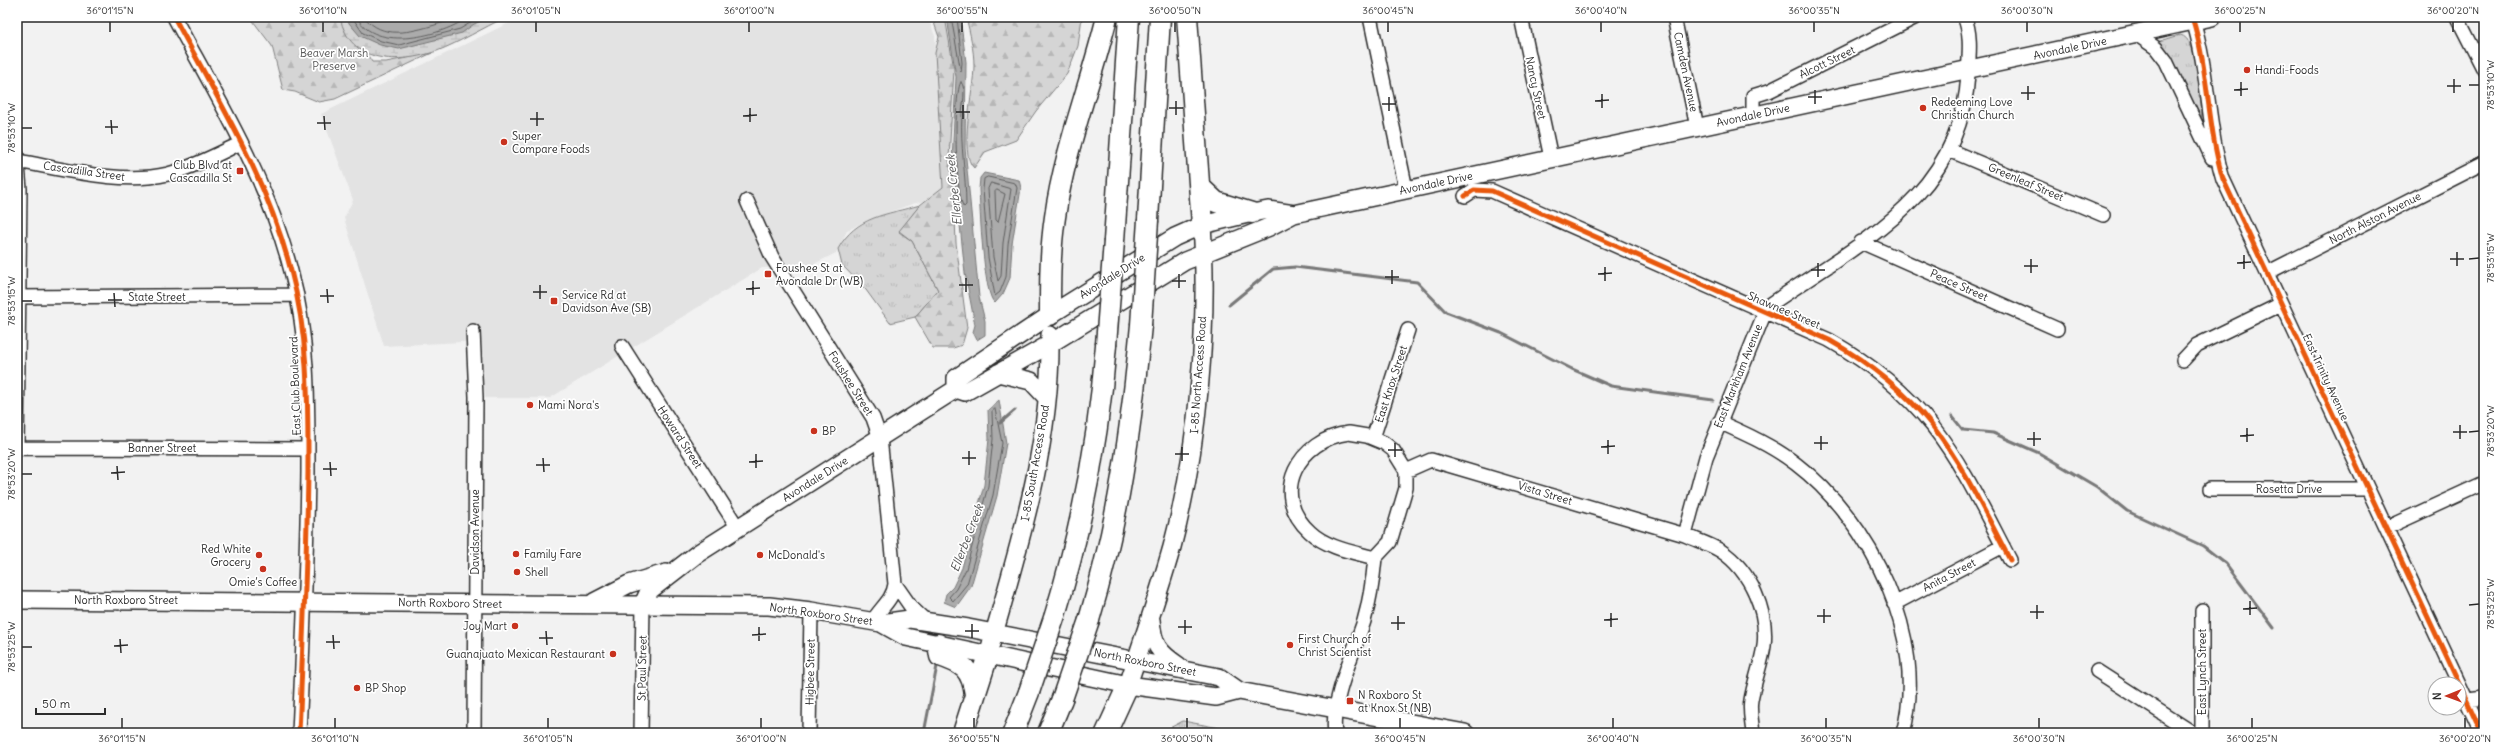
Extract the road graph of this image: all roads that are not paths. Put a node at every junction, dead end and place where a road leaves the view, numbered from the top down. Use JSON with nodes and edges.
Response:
{"nodes":[{"id":1,"x":174,"y":17,"type":"edge"},
{"id":2,"x":1107,"y":17,"type":"edge"},
{"id":3,"x":1129,"y":17,"type":"edge"},
{"id":4,"x":1160,"y":17,"type":"edge"},
{"id":5,"x":1187,"y":17,"type":"edge"},
{"id":6,"x":1370,"y":17,"type":"edge"},
{"id":7,"x":1521,"y":17,"type":"edge"},
{"id":8,"x":1674,"y":17,"type":"edge"},
{"id":9,"x":1916,"y":17,"type":"edge"},
{"id":10,"x":1964,"y":17,"type":"edge"},
{"id":11,"x":2212,"y":17,"type":"edge"},
{"id":12,"x":2457,"y":17,"type":"edge"},
{"id":13,"x":2193,"y":19,"type":"edge"},
{"id":14,"x":2136,"y":34,"type":"junction"},
{"id":15,"x":1968,"y":68,"type":"junction"},
{"id":16,"x":2484,"y":70,"type":"edge"},
{"id":17,"x":1753,"y":115,"type":"junction"},
{"id":18,"x":1697,"y":127,"type":"junction"},
{"id":19,"x":241,"y":143,"type":"junction"},
{"id":20,"x":1948,"y":150,"type":"junction"},
{"id":21,"x":1551,"y":158,"type":"junction"},
{"id":22,"x":18,"y":159,"type":"edge"},
{"id":23,"x":2484,"y":163,"type":"edge"},
{"id":24,"x":2223,"y":179,"type":"junction"},
{"id":25,"x":1200,"y":187,"type":"junction"},
{"id":26,"x":1406,"y":190,"type":"junction"},
{"id":27,"x":1465,"y":196,"type":"dead end"},
{"id":28,"x":747,"y":202,"type":"dead end"},
{"id":29,"x":1252,"y":213,"type":"junction"},
{"id":30,"x":1294,"y":214,"type":"junction"},
{"id":31,"x":2103,"y":215,"type":"dead end"},
{"id":32,"x":1202,"y":225,"type":"junction"},
{"id":33,"x":1861,"y":242,"type":"junction"},
{"id":34,"x":1204,"y":253,"type":"junction"},
{"id":35,"x":2267,"y":273,"type":"junction"},
{"id":36,"x":297,"y":295,"type":"junction"},
{"id":37,"x":18,"y":297,"type":"edge"},
{"id":38,"x":2281,"y":304,"type":"junction"},
{"id":39,"x":1765,"y":312,"type":"junction"},
{"id":40,"x":1050,"y":315,"type":"junction"},
{"id":41,"x":2057,"y":329,"type":"dead end"},
{"id":42,"x":1408,"y":330,"type":"dead end"},
{"id":43,"x":473,"y":331,"type":"dead end"},
{"id":44,"x":1050,"y":344,"type":"junction"},
{"id":45,"x":622,"y":346,"type":"dead end"},
{"id":46,"x":2183,"y":360,"type":"dead end"},
{"id":47,"x":998,"y":373,"type":"junction"},
{"id":48,"x":956,"y":389,"type":"junction"},
{"id":49,"x":1047,"y":398,"type":"junction"},
{"id":50,"x":1719,"y":422,"type":"junction"},
{"id":51,"x":880,"y":438,"type":"junction"},
{"id":52,"x":1373,"y":438,"type":"junction"},
{"id":53,"x":17,"y":448,"type":"edge"},
{"id":54,"x":308,"y":449,"type":"junction"},
{"id":55,"x":1406,"y":471,"type":"junction"},
{"id":56,"x":2484,"y":483,"type":"edge"},
{"id":57,"x":2210,"y":489,"type":"dead end"},
{"id":58,"x":2367,"y":489,"type":"junction"},
{"id":59,"x":738,"y":528,"type":"junction"},
{"id":60,"x":2386,"y":528,"type":"junction"},
{"id":61,"x":1685,"y":535,"type":"junction"},
{"id":62,"x":2003,"y":546,"type":"junction"},
{"id":63,"x":1375,"y":558,"type":"junction"},
{"id":64,"x":2010,"y":560,"type":"dead end"},
{"id":65,"x":676,"y":570,"type":"junction"},
{"id":66,"x":895,"y":584,"type":"junction"},
{"id":67,"x":17,"y":600,"type":"edge"},
{"id":68,"x":305,"y":602,"type":"junction"},
{"id":69,"x":475,"y":603,"type":"junction"},
{"id":70,"x":590,"y":604,"type":"junction"},
{"id":71,"x":643,"y":604,"type":"junction"},
{"id":72,"x":681,"y":604,"type":"junction"},
{"id":73,"x":1894,"y":604,"type":"junction"},
{"id":74,"x":2202,"y":610,"type":"dead end"},
{"id":75,"x":812,"y":611,"type":"junction"},
{"id":76,"x":1150,"y":616,"type":"junction"},
{"id":77,"x":927,"y":622,"type":"junction"},
{"id":78,"x":877,"y":623,"type":"junction"},
{"id":79,"x":994,"y":633,"type":"junction"},
{"id":80,"x":938,"y":644,"type":"junction"},
{"id":81,"x":988,"y":655,"type":"junction"},
{"id":82,"x":1136,"y":660,"type":"junction"},
{"id":83,"x":1184,"y":669,"type":"junction"},
{"id":84,"x":2097,"y":671,"type":"dead end"},
{"id":85,"x":1128,"y":685,"type":"junction"},
{"id":86,"x":1239,"y":691,"type":"junction"},
{"id":87,"x":975,"y":694,"type":"junction"},
{"id":88,"x":2484,"y":698,"type":"edge"},
{"id":89,"x":2468,"y":700,"type":"junction"},
{"id":90,"x":1336,"y":710,"type":"junction"},
{"id":91,"x":299,"y":733,"type":"edge"},
{"id":92,"x":474,"y":733,"type":"edge"},
{"id":93,"x":641,"y":733,"type":"edge"},
{"id":94,"x":809,"y":733,"type":"edge"},
{"id":95,"x":963,"y":733,"type":"edge"},
{"id":96,"x":1013,"y":733,"type":"edge"},
{"id":97,"x":1048,"y":733,"type":"edge"},
{"id":98,"x":1106,"y":733,"type":"edge"},
{"id":99,"x":1335,"y":733,"type":"edge"},
{"id":100,"x":1464,"y":733,"type":"edge"},
{"id":101,"x":1754,"y":733,"type":"edge"},
{"id":102,"x":1903,"y":733,"type":"edge"},
{"id":103,"x":2192,"y":733,"type":"edge"},
{"id":104,"x":2202,"y":733,"type":"edge"},
{"id":105,"x":2482,"y":733,"type":"edge"}],
"edges":[{"from":1,"to":19,"type":"street","name":"East Club Boulevard"},
{"from":2,"to":40,"type":"highway"},
{"from":3,"to":96,"type":"highway","bridge":true},
{"from":4,"to":97,"type":"highway","bridge":true},
{"from":5,"to":25,"type":"highway"},
{"from":6,"to":26,"type":"street"},
{"from":7,"to":21,"type":"street","name":"Nancy Street"},
{"from":8,"to":18,"type":"street","name":"Camden Avenue"},
{"from":9,"to":17,"type":"street","name":"Alcott Street"},
{"from":10,"to":15,"type":"street","name":"East Markham Avenue"},
{"from":11,"to":13,"type":"main road","name":"Avondale Drive"},
{"from":12,"to":16,"type":"street"},
{"from":13,"to":14,"type":"main road","name":"Avondale Drive"},
{"from":13,"to":24,"type":"street","name":"East Trinity Avenue"},
{"from":14,"to":15,"type":"main road","name":"Avondale Drive"},
{"from":14,"to":24,"type":"street"},
{"from":15,"to":17,"type":"main road","name":"Avondale Drive"},
{"from":15,"to":20,"type":"street","name":"East Markham Avenue"},
{"from":17,"to":18,"type":"main road","name":"Avondale Drive"},
{"from":18,"to":21,"type":"main road","name":"Avondale Drive"},
{"from":19,"to":22,"type":"street","name":"Cascadilla Street"},
{"from":19,"to":36,"type":"street","name":"East Club Boulevard"},
{"from":20,"to":31,"type":"street","name":"Greenleaf Street"},
{"from":20,"to":33,"type":"street","name":"East Markham Avenue"},
{"from":21,"to":26,"type":"main road","name":"Avondale Drive"},
{"from":22,"to":37,"type":"street"},
{"from":23,"to":35,"type":"street","name":"North Alston Avenue"},
{"from":24,"to":35,"type":"street","name":"East Trinity Avenue"},
{"from":25,"to":29,"type":"highway"},
{"from":25,"to":32,"type":"highway"},
{"from":26,"to":30,"type":"main road","name":"Avondale Drive"},
{"from":27,"to":39,"type":"street","name":"Shawnee Street"},
{"from":28,"to":51,"type":"street","name":"Foushee Street"},
{"from":29,"to":30,"type":"main road","name":"Avondale Drive"},
{"from":29,"to":32,"type":"main road","name":"Avondale Drive"},
{"from":30,"to":34,"type":"main road","name":"Avondale Drive"},
{"from":32,"to":34,"type":"main road","name":"I-85 North Access Road"},
{"from":32,"to":40,"type":"main road","name":"Avondale Drive"},
{"from":33,"to":39,"type":"street","name":"East Markham Avenue"},
{"from":33,"to":41,"type":"street","name":"Peace Street"},
{"from":34,"to":44,"type":"main road","name":"Avondale Drive"},
{"from":34,"to":76,"type":"main road","name":"I-85 North Access Road"},
{"from":35,"to":38,"type":"street","name":"East Trinity Avenue"},
{"from":36,"to":37,"type":"street","name":"State Street"},
{"from":36,"to":54,"type":"street","name":"East Club Boulevard"},
{"from":37,"to":53,"type":"street"},
{"from":38,"to":46,"type":"street"},
{"from":38,"to":58,"type":"street","name":"East Trinity Avenue"},
{"from":39,"to":50,"type":"street","name":"East Markham Avenue"},
{"from":39,"to":62,"type":"street","name":"Shawnee Street"},
{"from":40,"to":44,"type":"main road","name":"I-85 South Access Road"},
{"from":40,"to":48,"type":"main road","name":"Avondale Drive"},
{"from":42,"to":52,"type":"street","name":"East Knox Street"},
{"from":43,"to":69,"type":"street","name":"Davidson Avenue"},
{"from":44,"to":47,"type":"main road","name":"Avondale Drive"},
{"from":44,"to":49,"type":"main road","name":"I-85 South Access Road"},
{"from":45,"to":59,"type":"street","name":"Howard Street"},
{"from":47,"to":48,"type":"main road","name":"Avondale Drive"},
{"from":47,"to":49,"type":"main road"},
{"from":48,"to":51,"type":"main road","name":"Avondale Drive"},
{"from":49,"to":79,"type":"main road","name":"I-85 South Access Road"},
{"from":50,"to":61,"type":"street","name":"East Markham Avenue"},
{"from":50,"to":73,"type":"street"},
{"from":51,"to":59,"type":"main road","name":"Avondale Drive"},
{"from":51,"to":66,"type":"street","name":"Foushee Street"},
{"from":52,"to":55,"type":"street"},
{"from":52,"to":63,"type":"street"},
{"from":53,"to":54,"type":"street","name":"Banner Street"},
{"from":54,"to":68,"type":"street","name":"East Club Boulevard"},
{"from":55,"to":61,"type":"street","name":"Vista Street"},
{"from":55,"to":63,"type":"street"},
{"from":56,"to":60,"type":"street"},
{"from":57,"to":58,"type":"street","name":"Rosetta Drive"},
{"from":58,"to":60,"type":"street","name":"East Trinity Avenue"},
{"from":59,"to":65,"type":"main road","name":"Avondale Drive"},
{"from":60,"to":89,"type":"street","name":"East Trinity Avenue"},
{"from":61,"to":101,"type":"street"},
{"from":62,"to":64,"type":"street","name":"Shawnee Street"},
{"from":62,"to":73,"type":"street","name":"Anita Street"},
{"from":63,"to":90,"type":"street"},
{"from":65,"to":70,"type":"main road","name":"Avondale Drive"},
{"from":65,"to":71,"type":"main road","name":"Avondale Drive"},
{"from":65,"to":72,"type":"main road"},
{"from":66,"to":77,"type":"street","name":"Foushee Street"},
{"from":66,"to":78,"type":"street","name":"Foushee Street"},
{"from":67,"to":68,"type":"main road","name":"North Roxboro Street"},
{"from":68,"to":69,"type":"main road","name":"North Roxboro Street"},
{"from":68,"to":91,"type":"street","name":"East Club Boulevard"},
{"from":69,"to":70,"type":"main road","name":"North Roxboro Street"},
{"from":69,"to":92,"type":"street","name":"Davidson Avenue"},
{"from":70,"to":71,"type":"main road","name":"North Roxboro Street"},
{"from":71,"to":72,"type":"main road","name":"North Roxboro Street"},
{"from":71,"to":93,"type":"street","name":"St Paul Street"},
{"from":72,"to":75,"type":"main road","name":"North Roxboro Street"},
{"from":73,"to":102,"type":"street"},
{"from":74,"to":104,"type":"street","name":"East Lynch Street"},
{"from":75,"to":78,"type":"main road","name":"North Roxboro Street"},
{"from":75,"to":94,"type":"street","name":"Higbee Street"},
{"from":76,"to":82,"type":"main road","name":"I-85 North Access Road"},
{"from":76,"to":83,"type":"main road"},
{"from":77,"to":78,"type":"main road","name":"North Roxboro Street"},
{"from":77,"to":79,"type":"main road","name":"North Roxboro Street"},
{"from":78,"to":80,"type":"main road","name":"North Roxboro Street"},
{"from":79,"to":81,"type":"main road","name":"I-85 South Access Road"},
{"from":79,"to":82,"type":"main road","name":"North Roxboro Street"},
{"from":80,"to":81,"type":"main road","name":"North Roxboro Street"},
{"from":80,"to":87,"type":"highway"},
{"from":81,"to":85,"type":"main road","name":"North Roxboro Street"},
{"from":81,"to":87,"type":"highway"},
{"from":82,"to":83,"type":"main road","name":"North Roxboro Street"},
{"from":82,"to":85,"type":"main road","name":"I-85 North Access Road"},
{"from":83,"to":86,"type":"main road","name":"North Roxboro Street"},
{"from":84,"to":103,"type":"street"},
{"from":85,"to":86,"type":"main road","name":"North Roxboro Street"},
{"from":85,"to":98,"type":"highway"},
{"from":86,"to":90,"type":"main road","name":"North Roxboro Street"},
{"from":87,"to":95,"type":"highway"},
{"from":88,"to":89,"type":"street"},
{"from":89,"to":105,"type":"street","name":"East Trinity Avenue"},
{"from":90,"to":99,"type":"street"},
{"from":90,"to":100,"type":"main road","name":"North Roxboro Street"}]}
